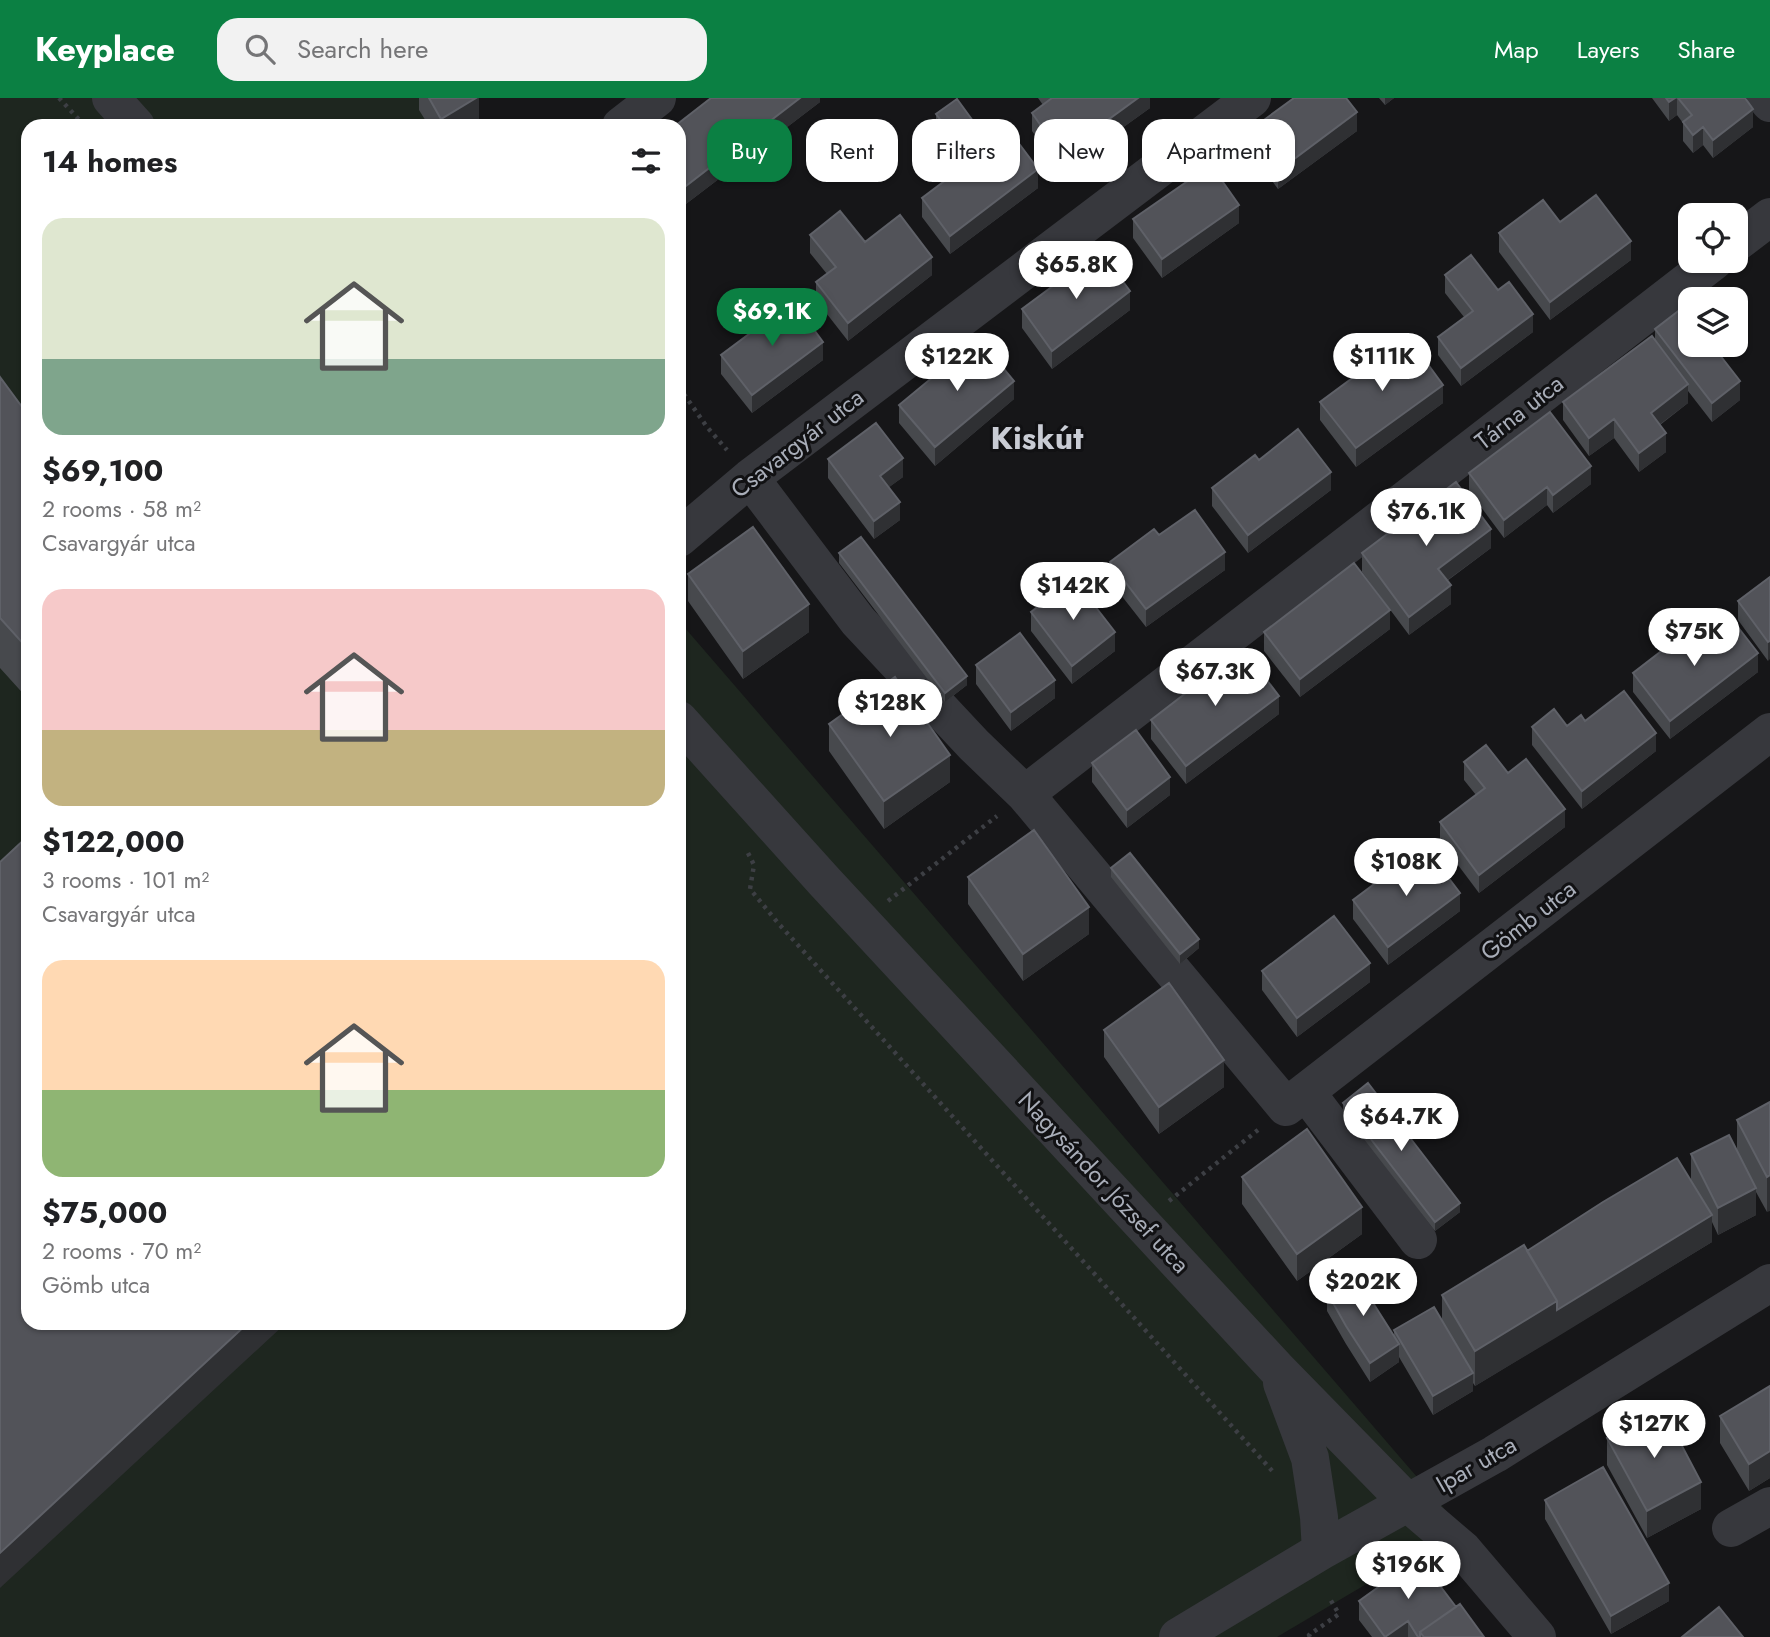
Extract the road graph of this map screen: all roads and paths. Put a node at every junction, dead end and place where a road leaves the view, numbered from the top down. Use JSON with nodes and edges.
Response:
{"nodes":[{"id":1,"x":59,"y":98,"type":"edge"},
{"id":2,"x":111,"y":98,"type":"edge"},
{"id":3,"x":657,"y":98,"type":"edge"},
{"id":4,"x":1252,"y":98,"type":"edge"},
{"id":5,"x":1766,"y":98,"type":"edge"},
{"id":6,"x":1770,"y":103,"type":"edge"},
{"id":7,"x":78,"y":119,"type":"edge"},
{"id":8,"x":130,"y":119,"type":"edge"},
{"id":9,"x":630,"y":119,"type":"edge"},
{"id":10,"x":1770,"y":217,"type":"edge"},
{"id":11,"x":1748,"y":234,"type":"edge"},
{"id":12,"x":1698,"y":273,"type":"edge"},
{"id":13,"x":686,"y":397,"type":"edge"},
{"id":14,"x":750,"y":478,"type":"junction"},
{"id":15,"x":686,"y":532,"type":"edge"},
{"id":16,"x":686,"y":728,"type":"edge"},
{"id":17,"x":1770,"y":732,"type":"edge"},
{"id":18,"x":1025,"y":794,"type":"junction"},
{"id":19,"x":746,"y":850,"type":"dead end"},
{"id":20,"x":863,"y":922,"type":"junction"},
{"id":21,"x":1296,"y":1100,"type":"junction"},
{"id":22,"x":1142,"y":1224,"type":"junction"},
{"id":23,"x":1418,"y":1240,"type":"dead end"},
{"id":24,"x":1770,"y":1283,"type":"edge"},
{"id":25,"x":1276,"y":1368,"type":"junction"},
{"id":26,"x":1283,"y":1482,"type":"dead end"},
{"id":27,"x":1408,"y":1503,"type":"junction"},
{"id":28,"x":1770,"y":1506,"type":"edge"},
{"id":29,"x":1731,"y":1528,"type":"dead end"},
{"id":30,"x":1321,"y":1551,"type":"junction"},
{"id":31,"x":1330,"y":1599,"type":"dead end"},
{"id":32,"x":1178,"y":1637,"type":"edge"},
{"id":33,"x":1310,"y":1637,"type":"edge"},
{"id":34,"x":1536,"y":1637,"type":"edge"}],
"edges":[{"from":1,"to":7,"type":"path"},
{"from":2,"to":8,"type":"street"},
{"from":3,"to":9,"type":"street"},
{"from":4,"to":14,"type":"street","name":"Csavargyár utca"},
{"from":5,"to":6,"type":"street"},
{"from":10,"to":11,"type":"street"},
{"from":12,"to":18,"type":"street","name":"Tárna utca"},
{"from":13,"to":14,"type":"path"},
{"from":14,"to":15,"type":"street","name":"Csavargyár utca"},
{"from":14,"to":18,"type":"street"},
{"from":16,"to":20,"type":"street","name":"Nagysándor József utca"},
{"from":17,"to":21,"type":"street","name":"Gömb utca"},
{"from":18,"to":20,"type":"path"},
{"from":18,"to":21,"type":"street"},
{"from":19,"to":26,"type":"path"},
{"from":20,"to":22,"type":"street","name":"Nagysándor József utca"},
{"from":21,"to":22,"type":"path"},
{"from":21,"to":23,"type":"street"},
{"from":22,"to":25,"type":"street","name":"Nagysándor József utca"},
{"from":24,"to":27,"type":"street","name":"Ipar utca"},
{"from":25,"to":27,"type":"street","name":"Nagysándor József utca"},
{"from":25,"to":30,"type":"street"},
{"from":27,"to":30,"type":"street","name":"Ipar utca"},
{"from":27,"to":34,"type":"street","name":"Nagysándor József utca"},
{"from":28,"to":29,"type":"street"},
{"from":30,"to":32,"type":"street","name":"Ipar utca"},
{"from":31,"to":33,"type":"path"}]}
